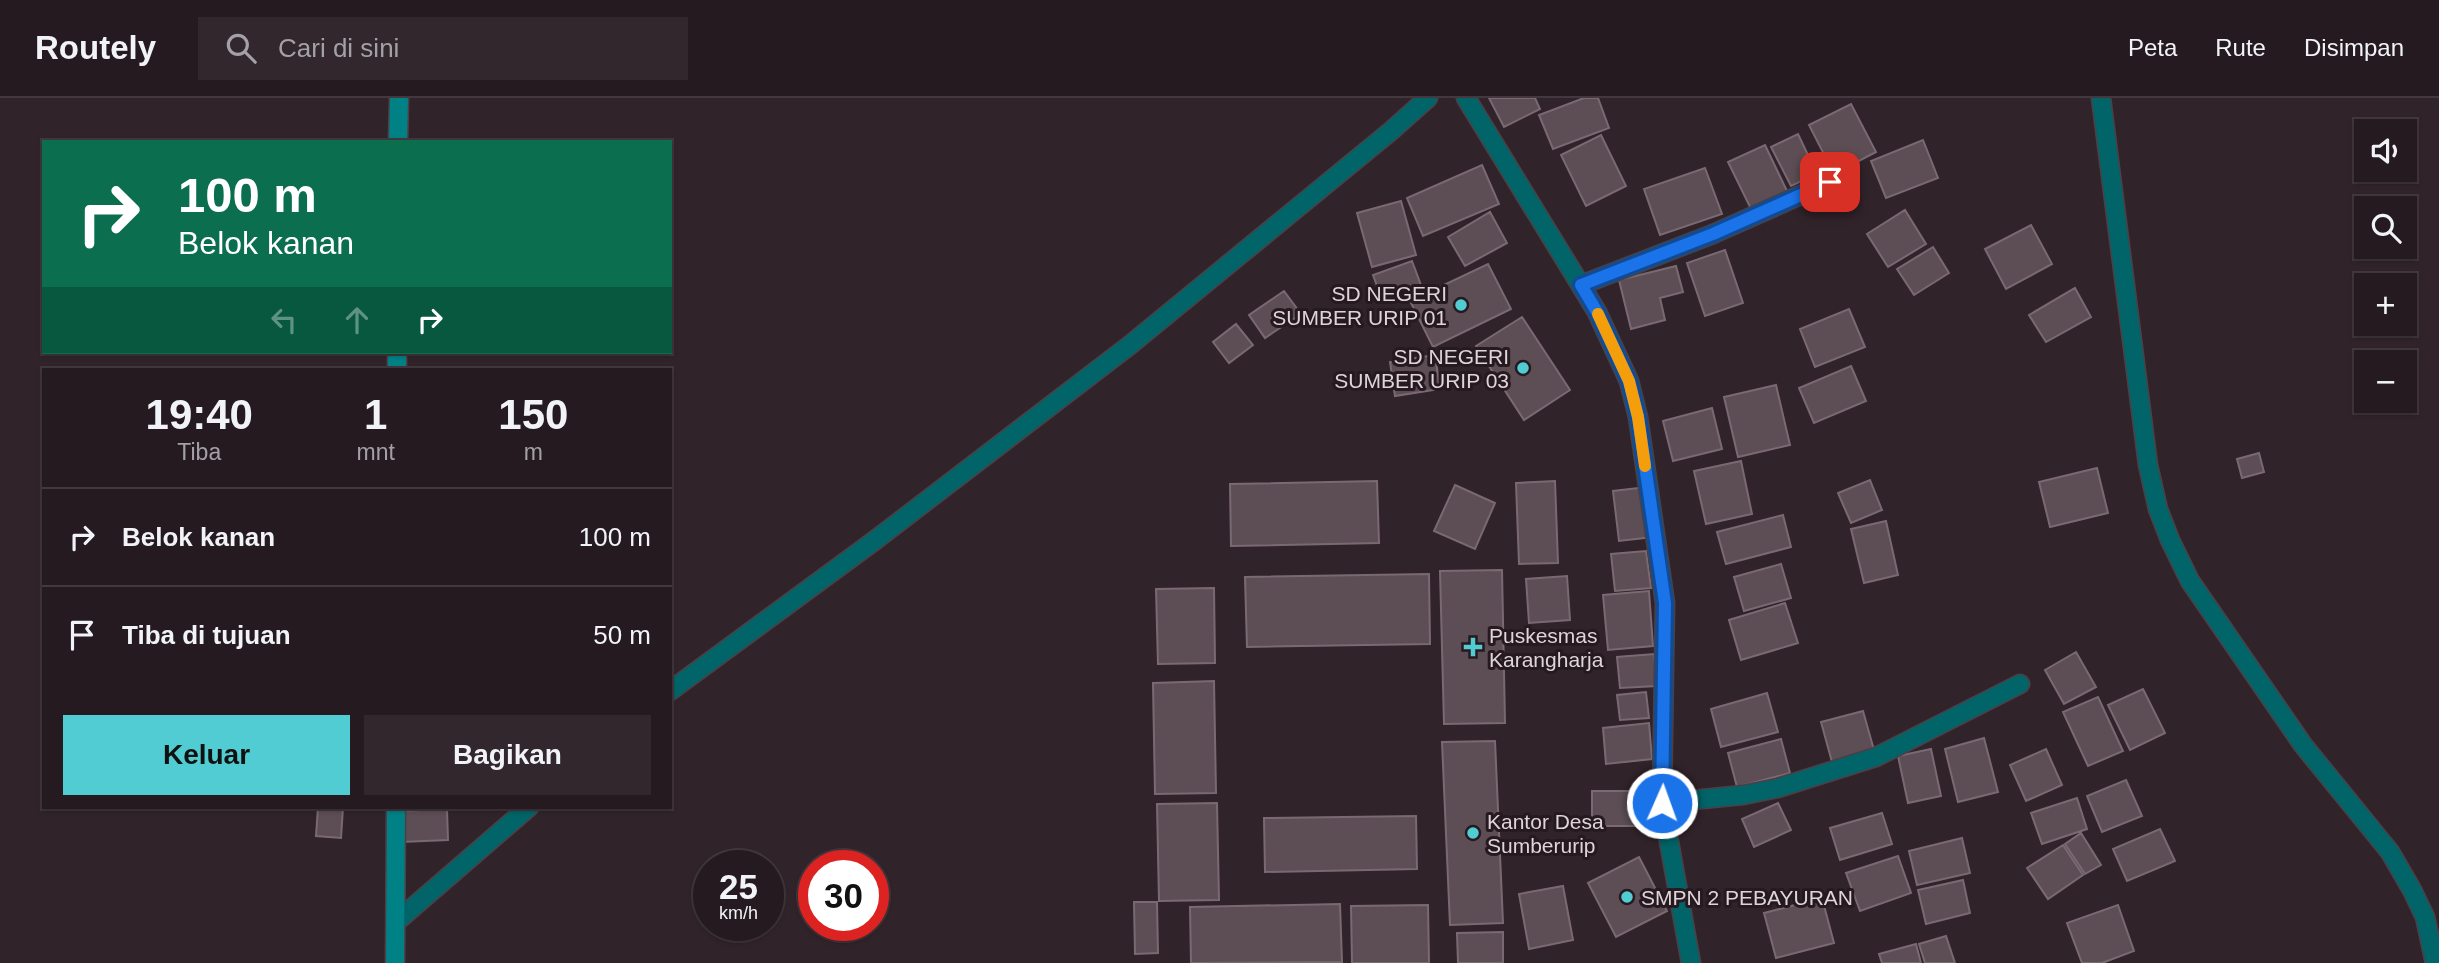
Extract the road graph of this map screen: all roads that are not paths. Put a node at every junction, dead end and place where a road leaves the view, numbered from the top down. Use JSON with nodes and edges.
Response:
{"nodes":[{"id":1,"x":399,"y":98,"type":"edge"},
{"id":2,"x":1428,"y":98,"type":"edge"},
{"id":3,"x":1466,"y":98,"type":"edge"},
{"id":4,"x":2101,"y":98,"type":"edge"},
{"id":5,"x":398,"y":140,"type":"edge"},
{"id":6,"x":1848,"y":174,"type":"dead end"},
{"id":7,"x":1581,"y":285,"type":"junction"},
{"id":8,"x":2020,"y":684,"type":"dead end"},
{"id":9,"x":672,"y":690,"type":"edge"},
{"id":10,"x":1662,"y":803,"type":"junction"},
{"id":11,"x":396,"y":809,"type":"edge"},
{"id":12,"x":527,"y":809,"type":"edge"},
{"id":13,"x":396,"y":922,"type":"junction"},
{"id":14,"x":396,"y":963,"type":"edge"},
{"id":15,"x":1691,"y":963,"type":"edge"},
{"id":16,"x":2435,"y":963,"type":"edge"}],
"edges":[{"from":1,"to":5,"type":"main road"},
{"from":2,"to":9,"type":"street"},
{"from":3,"to":7,"type":"street"},
{"from":4,"to":16,"type":"street"},
{"from":6,"to":7,"type":"street"},
{"from":7,"to":10,"type":"street"},
{"from":8,"to":10,"type":"street"},
{"from":10,"to":15,"type":"street"},
{"from":11,"to":13,"type":"main road"},
{"from":12,"to":13,"type":"street"},
{"from":13,"to":14,"type":"main road"}]}
